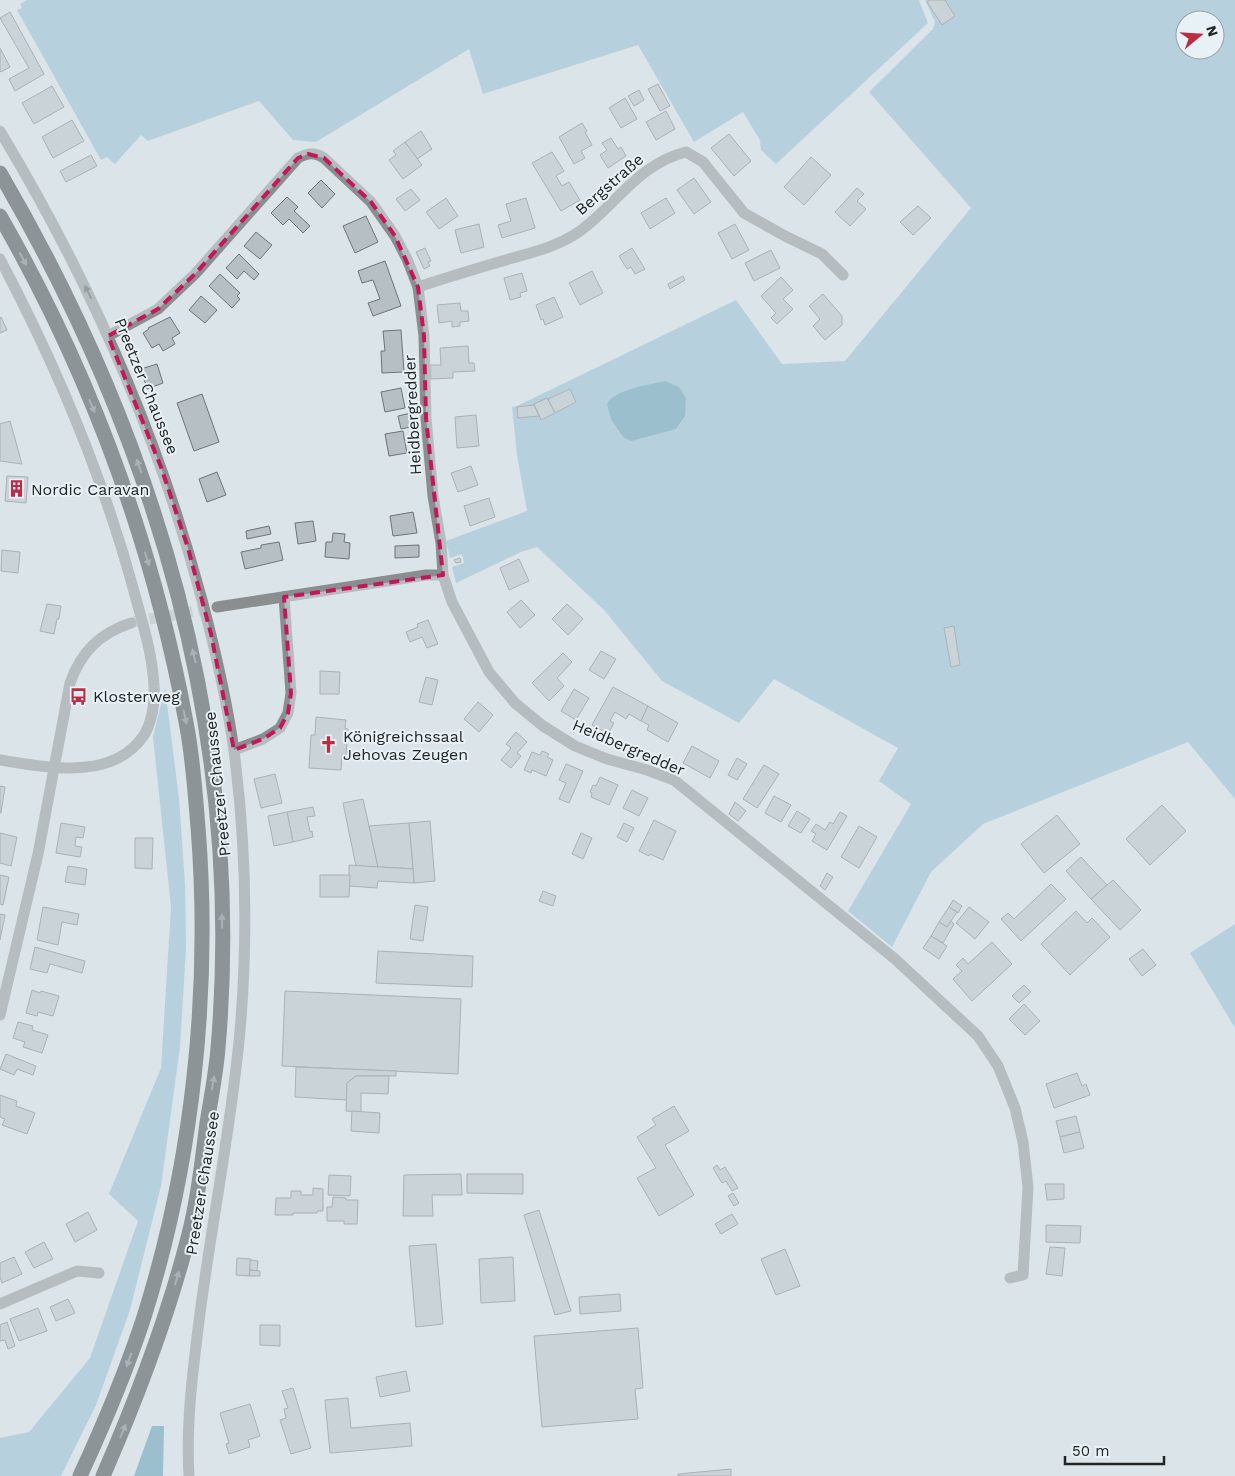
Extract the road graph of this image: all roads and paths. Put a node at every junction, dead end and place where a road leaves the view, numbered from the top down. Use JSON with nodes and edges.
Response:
{"nodes":[{"id":1,"x":0,"y":131,"type":"edge"},
{"id":2,"x":0,"y":173,"type":"edge"},
{"id":3,"x":0,"y":216,"type":"edge"},
{"id":4,"x":0,"y":259,"type":"edge"},
{"id":5,"x":843,"y":275,"type":"dead end"},
{"id":6,"x":418,"y":286,"type":"junction"},
{"id":7,"x":108,"y":336,"type":"junction"},
{"id":8,"x":443,"y":575,"type":"junction"},
{"id":9,"x":284,"y":597,"type":"junction"},
{"id":10,"x":217,"y":607,"type":"tunnel mouth"},
{"id":11,"x":131,"y":623,"type":"tunnel mouth"},
{"id":12,"x":234,"y":750,"type":"junction"},
{"id":13,"x":0,"y":760,"type":"edge"},
{"id":14,"x":54,"y":768,"type":"junction"},
{"id":15,"x":2,"y":1001,"type":"edge"},
{"id":16,"x":0,"y":1015,"type":"edge"},
{"id":17,"x":99,"y":1273,"type":"dead end"},
{"id":18,"x":1010,"y":1278,"type":"dead end"},
{"id":19,"x":0,"y":1304,"type":"edge"},
{"id":20,"x":80,"y":1476,"type":"edge"},
{"id":21,"x":103,"y":1476,"type":"edge"},
{"id":22,"x":189,"y":1476,"type":"edge"}],
"edges":[{"from":7,"to":1,"type":"street","name":"Preetzer Chaussee","one_way":true},
{"from":21,"to":2,"type":"highway","name":"Preetzer Chaussee","one_way":true},
{"from":3,"to":20,"type":"highway","name":"Preetzer Chaussee","one_way":true},
{"from":4,"to":14,"type":"street"},
{"from":5,"to":6,"type":"street","name":"Bergstraße"},
{"from":6,"to":7,"type":"street","name":"Heidbergredder"},
{"from":6,"to":8,"type":"street","name":"Heidbergredder"},
{"from":7,"to":12,"type":"street","name":"Preetzer Chaussee"},
{"from":8,"to":9,"type":"street"},
{"from":8,"to":18,"type":"street","name":"Heidbergredder"},
{"from":9,"to":10,"type":"street"},
{"from":9,"to":12,"type":"street"},
{"from":11,"to":14,"type":"street"},
{"from":12,"to":22,"type":"street","name":"Preetzer Chaussee"},
{"from":13,"to":14,"type":"street"},
{"from":14,"to":15,"type":"street"},
{"from":15,"to":16,"type":"street"},
{"from":17,"to":19,"type":"street"}]}
